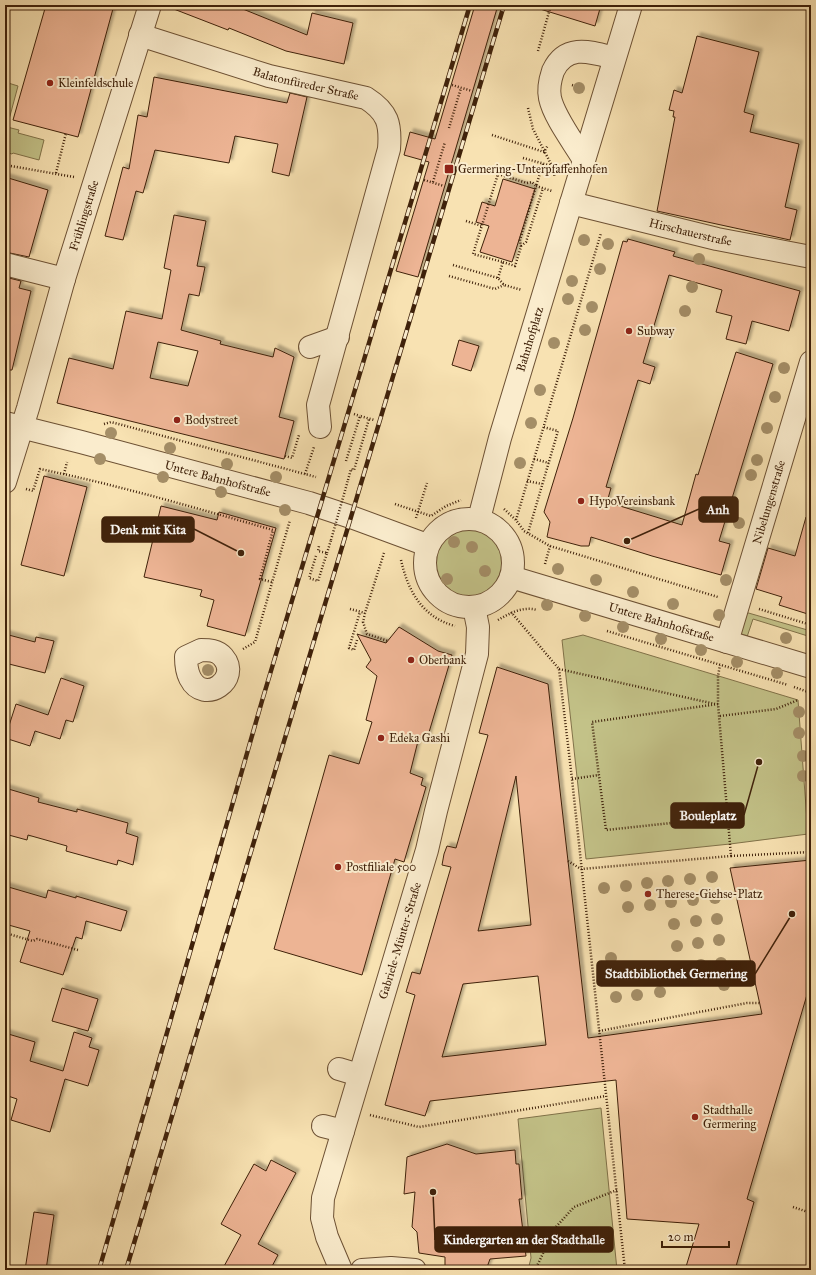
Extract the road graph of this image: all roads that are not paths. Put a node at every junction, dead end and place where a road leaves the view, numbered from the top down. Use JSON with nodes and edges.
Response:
{"nodes":[{"id":1,"x":150,"y":5,"type":"edge"},
{"id":2,"x":631,"y":5,"type":"edge"},
{"id":3,"x":140,"y":35,"type":"junction"},
{"id":4,"x":614,"y":58,"type":"junction"},
{"id":5,"x":584,"y":160,"type":"junction"},
{"id":6,"x":571,"y":203,"type":"junction"},
{"id":7,"x":805,"y":251,"type":"edge"},
{"id":8,"x":5,"y":264,"type":"edge"},
{"id":9,"x":64,"y":279,"type":"junction"},
{"id":10,"x":338,"y":337,"type":"junction"},
{"id":11,"x":310,"y":347,"type":"dead end"},
{"id":12,"x":811,"y":362,"type":"edge"},
{"id":13,"x":14,"y":426,"type":"edge"},
{"id":14,"x":320,"y":427,"type":"dead end"},
{"id":15,"x":13,"y":485,"type":"edge"},
{"id":16,"x":479,"y":519,"type":"junction"},
{"id":17,"x":428,"y":545,"type":"junction"},
{"id":18,"x":511,"y":577,"type":"junction"},
{"id":19,"x":474,"y":607,"type":"junction"},
{"id":20,"x":727,"y":642,"type":"junction"},
{"id":21,"x":811,"y":667,"type":"edge"},
{"id":22,"x":341,"y":1270,"type":"edge"},
{"id":23,"x":362,"y":1270,"type":"edge"},
{"id":24,"x":415,"y":1270,"type":"edge"}],
"edges":[{"from":1,"to":3,"type":"street","name":"Frühlingstraße"},
{"from":2,"to":4,"type":"street","name":"Bahnhofplatz"},
{"from":3,"to":9,"type":"street","name":"Frühlingstraße"},
{"from":3,"to":10,"type":"street","name":"Balatonfüreder Straße"},
{"from":4,"to":5,"type":"street","name":"Bahnhofplatz"},
{"from":4,"to":5,"type":"street"},
{"from":5,"to":6,"type":"street","name":"Bahnhofplatz"},
{"from":6,"to":7,"type":"street","name":"Hirschauerstraße"},
{"from":6,"to":16,"type":"street","name":"Bahnhofplatz"},
{"from":8,"to":9,"type":"street"},
{"from":9,"to":13,"type":"street","name":"Frühlingstraße"},
{"from":10,"to":11,"type":"street"},
{"from":10,"to":14,"type":"street","name":"Balatonfüreder Straße"},
{"from":12,"to":20,"type":"street","name":"Nibelungenstraße"},
{"from":13,"to":15,"type":"street","name":"Frühlingstraße"},
{"from":13,"to":17,"type":"street","name":"Untere Bahnhofstraße"},
{"from":16,"to":17,"type":"street"},
{"from":16,"to":18,"type":"street"},
{"from":17,"to":19,"type":"street"},
{"from":18,"to":19,"type":"street"},
{"from":18,"to":20,"type":"street","name":"Untere Bahnhofstraße"},
{"from":19,"to":22,"type":"street","name":"Gabriele-Münter-Straße"},
{"from":20,"to":21,"type":"street","name":"Untere Bahnhofstraße"},
{"from":23,"to":24,"type":"street"}]}
